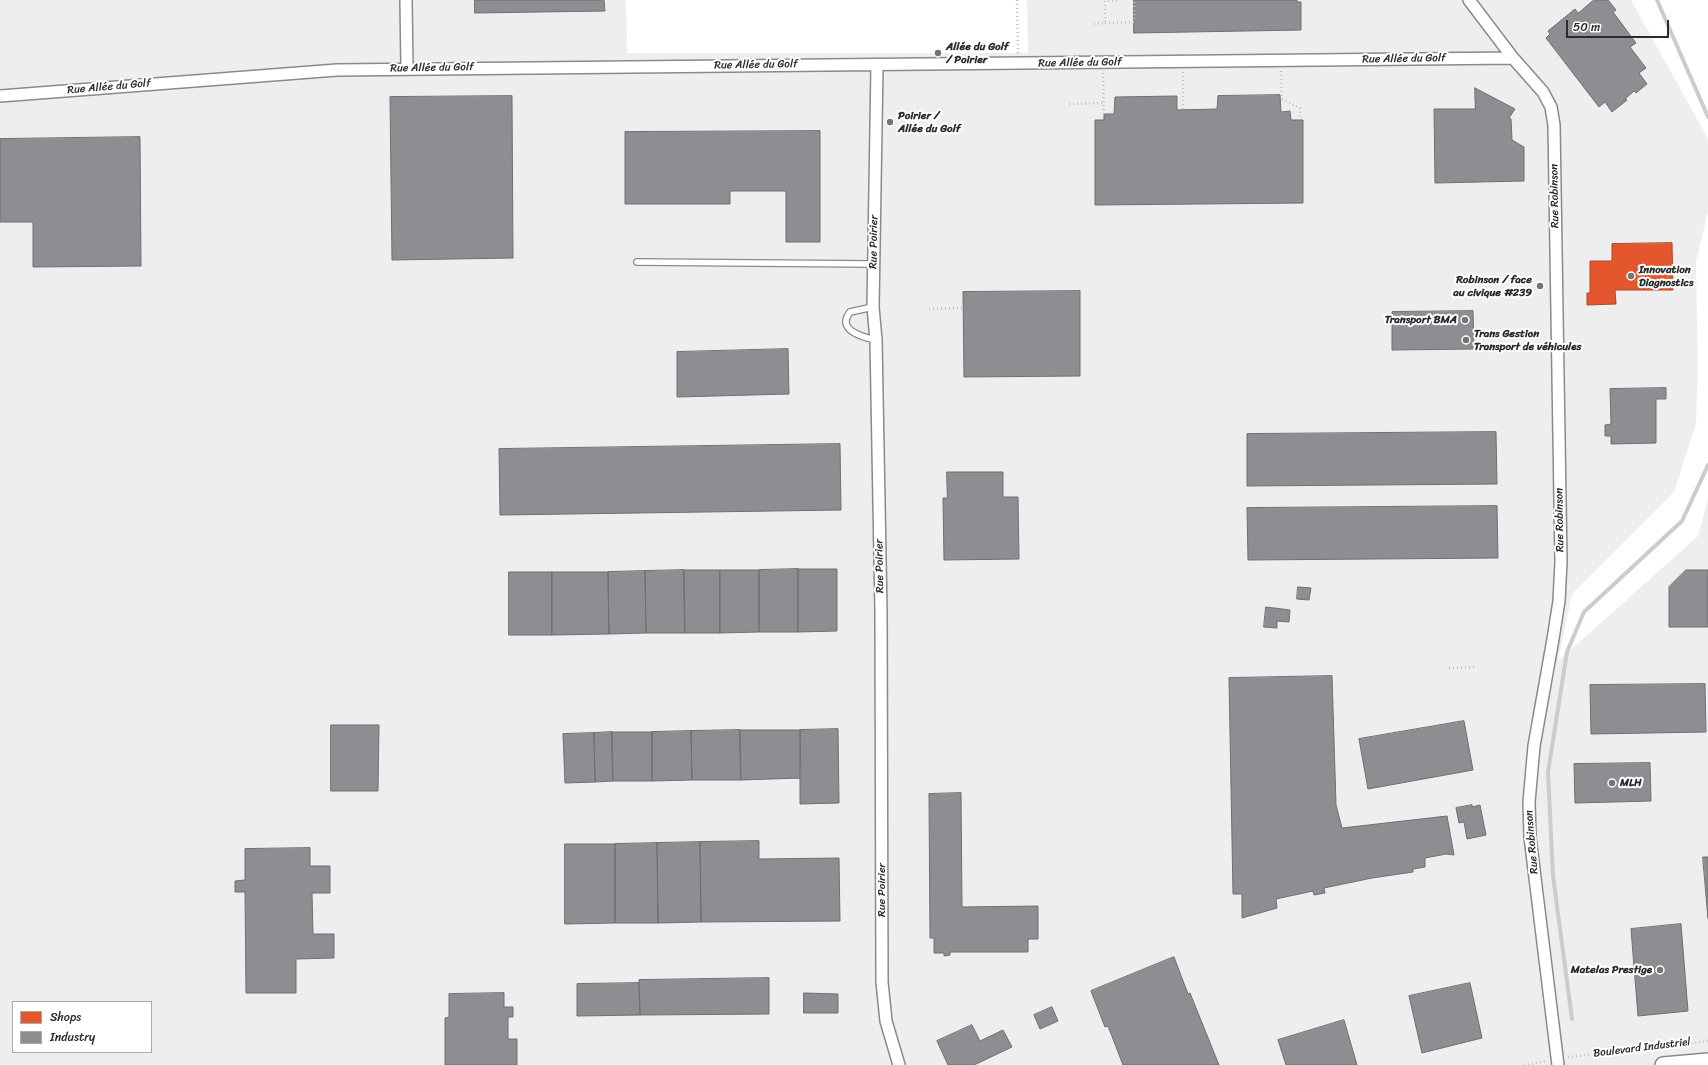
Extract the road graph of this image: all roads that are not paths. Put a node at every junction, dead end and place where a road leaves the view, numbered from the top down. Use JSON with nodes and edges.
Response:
{"nodes":[{"id":1,"x":406,"y":0,"type":"edge"},
{"id":2,"x":1469,"y":0,"type":"edge"},
{"id":3,"x":1513,"y":58,"type":"junction"},
{"id":4,"x":877,"y":65,"type":"junction"},
{"id":5,"x":408,"y":68,"type":"junction"},
{"id":6,"x":0,"y":96,"type":"edge"},
{"id":7,"x":637,"y":262,"type":"dead end"},
{"id":8,"x":874,"y":264,"type":"junction"},
{"id":9,"x":873,"y":308,"type":"junction"},
{"id":10,"x":876,"y":340,"type":"junction"},
{"id":11,"x":1708,"y":1060,"type":"edge"},
{"id":12,"x":900,"y":1065,"type":"edge"},
{"id":13,"x":1558,"y":1065,"type":"edge"},
{"id":14,"x":1663,"y":1065,"type":"edge"}],
"edges":[{"from":1,"to":5,"type":"street"},
{"from":2,"to":3,"type":"street","name":"Rue Robinson"},
{"from":3,"to":4,"type":"street","name":"Rue Allée du Golf"},
{"from":3,"to":13,"type":"street","name":"Rue Robinson"},
{"from":4,"to":5,"type":"street","name":"Rue Allée du Golf"},
{"from":4,"to":8,"type":"street","name":"Rue Poirier"},
{"from":5,"to":6,"type":"street","name":"Rue Allée du Golf"},
{"from":7,"to":8,"type":"lane"},
{"from":8,"to":9,"type":"street","name":"Rue Poirier"},
{"from":9,"to":10,"type":"street","name":"Rue Poirier"},
{"from":9,"to":10,"type":"lane"},
{"from":10,"to":12,"type":"street","name":"Rue Poirier"},
{"from":11,"to":14,"type":"street","name":"Boulevard Industriel"}]}
